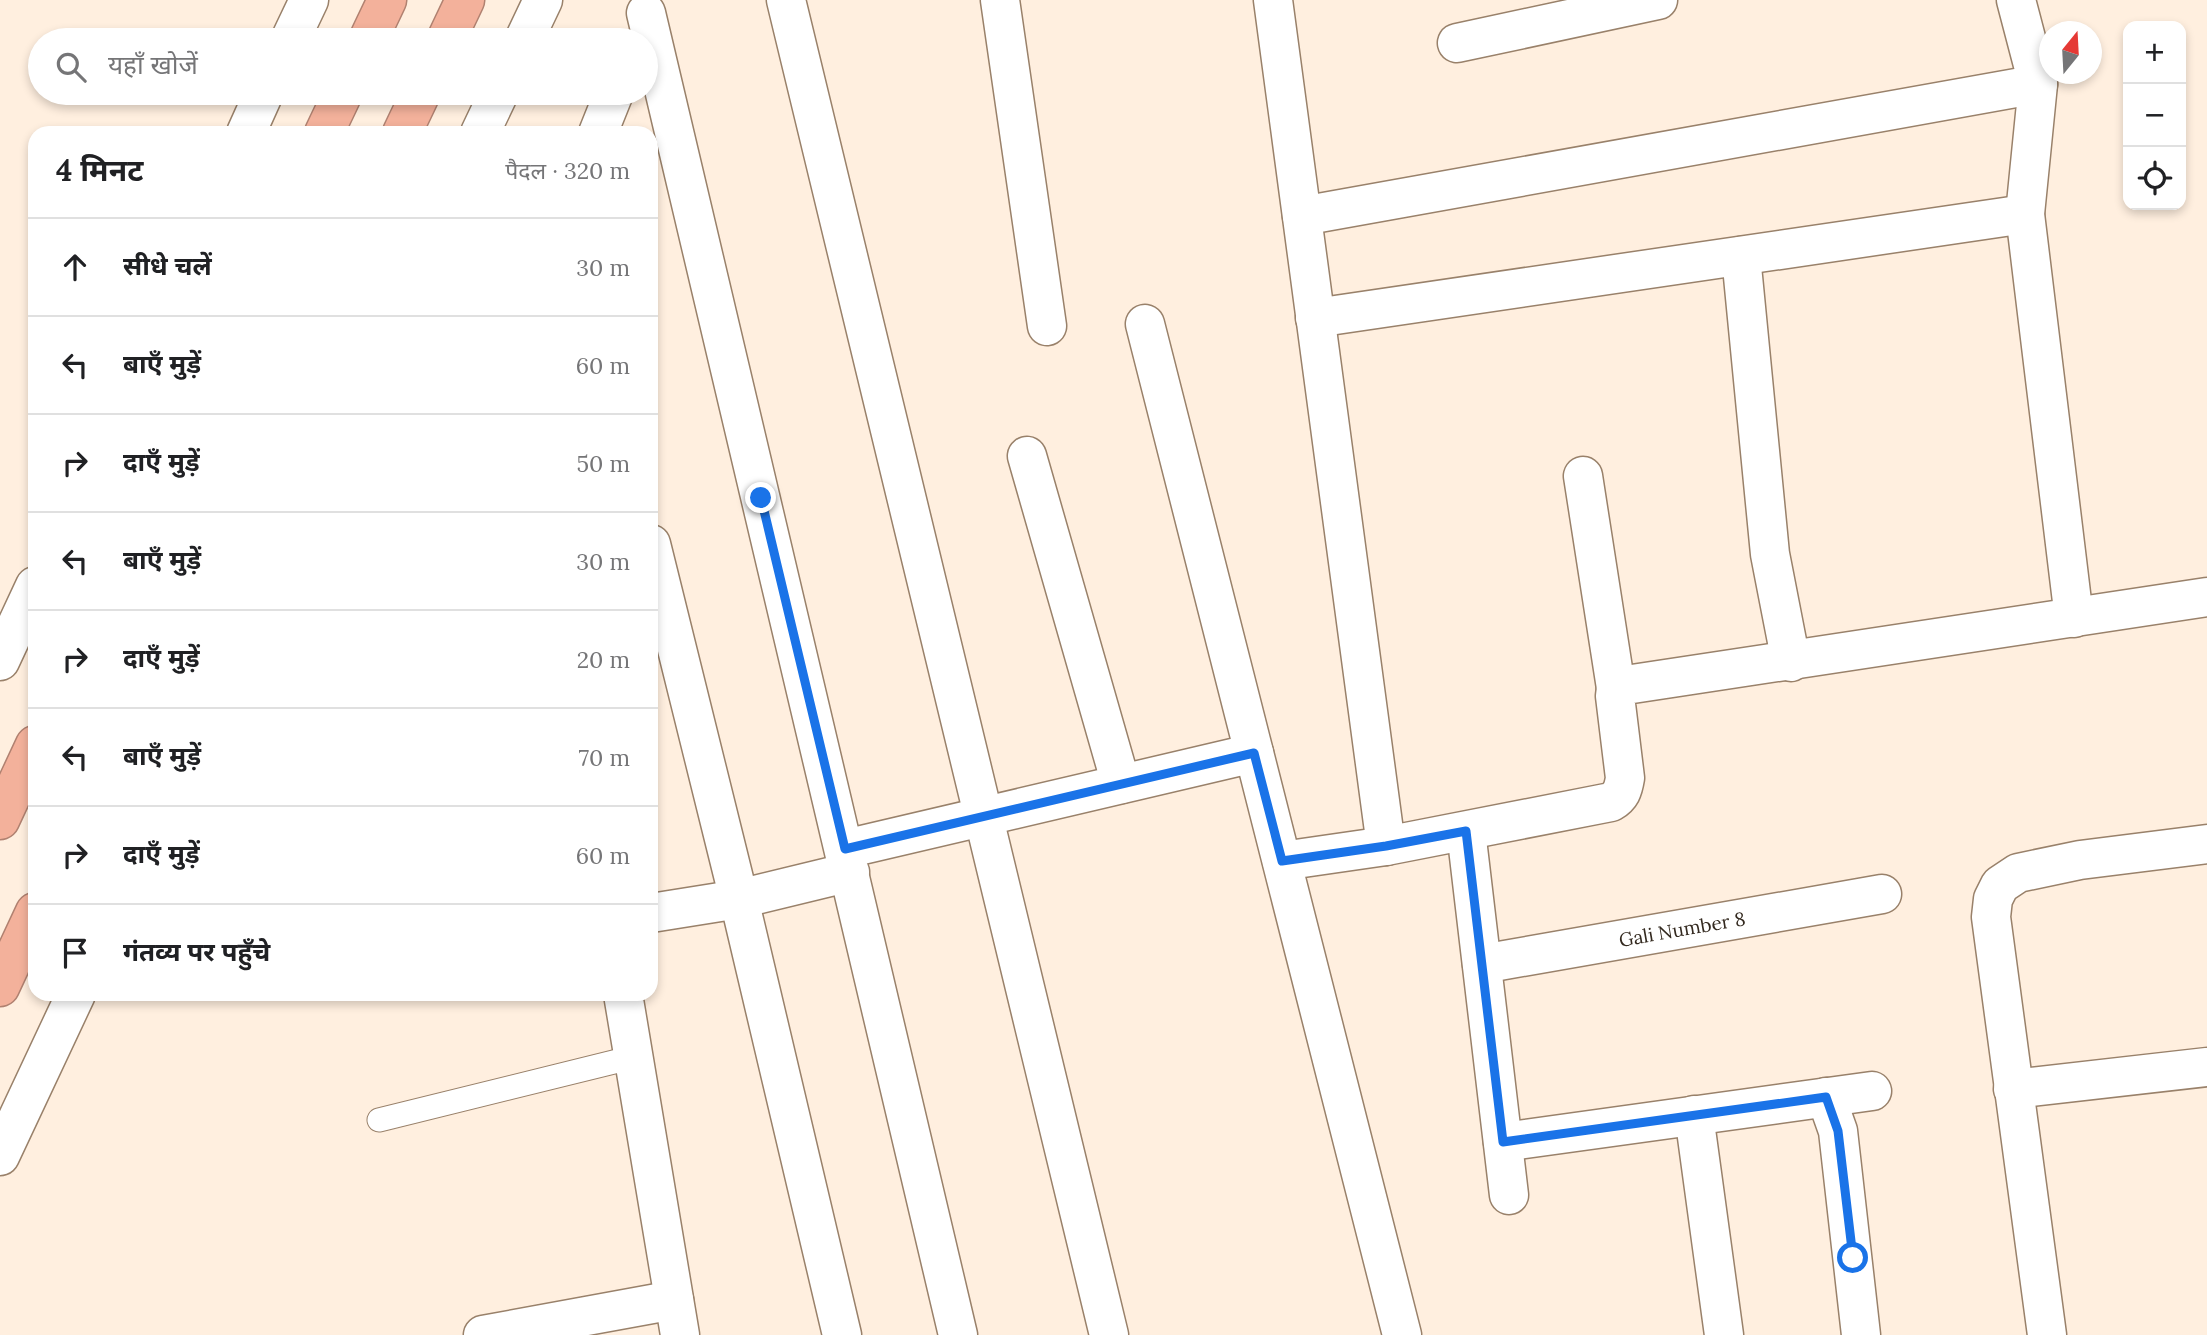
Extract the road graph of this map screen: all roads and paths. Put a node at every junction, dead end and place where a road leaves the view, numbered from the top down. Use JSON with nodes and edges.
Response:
{"nodes":[{"id":1,"x":309,"y":0,"type":"edge"},
{"id":2,"x":387,"y":0,"type":"edge"},
{"id":3,"x":465,"y":0,"type":"edge"},
{"id":4,"x":543,"y":0,"type":"edge"},
{"id":5,"x":786,"y":0,"type":"edge"},
{"id":6,"x":1000,"y":0,"type":"edge"},
{"id":7,"x":1273,"y":0,"type":"edge"},
{"id":8,"x":1658,"y":0,"type":"edge"},
{"id":9,"x":2016,"y":0,"type":"edge"},
{"id":10,"x":296,"y":28,"type":"edge"},
{"id":11,"x":374,"y":28,"type":"edge"},
{"id":12,"x":452,"y":28,"type":"edge"},
{"id":13,"x":530,"y":28,"type":"edge"},
{"id":14,"x":1457,"y":43,"type":"dead end"},
{"id":15,"x":658,"y":76,"type":"edge"},
{"id":16,"x":2038,"y":84,"type":"junction"},
{"id":17,"x":259,"y":105,"type":"edge"},
{"id":18,"x":337,"y":105,"type":"edge"},
{"id":19,"x":415,"y":105,"type":"edge"},
{"id":20,"x":493,"y":105,"type":"edge"},
{"id":21,"x":609,"y":105,"type":"edge"},
{"id":22,"x":249,"y":126,"type":"edge"},
{"id":23,"x":327,"y":126,"type":"edge"},
{"id":24,"x":405,"y":126,"type":"edge"},
{"id":25,"x":483,"y":126,"type":"edge"},
{"id":26,"x":601,"y":126,"type":"edge"},
{"id":27,"x":2025,"y":214,"type":"junction"},
{"id":28,"x":1302,"y":216,"type":"junction"},
{"id":29,"x":1741,"y":256,"type":"junction"},
{"id":30,"x":1315,"y":318,"type":"junction"},
{"id":31,"x":1145,"y":324,"type":"dead end"},
{"id":32,"x":1047,"y":326,"type":"dead end"},
{"id":33,"x":1027,"y":456,"type":"dead end"},
{"id":34,"x":1583,"y":476,"type":"dead end"},
{"id":35,"x":658,"y":572,"type":"edge"},
{"id":36,"x":2207,"y":597,"type":"edge"},
{"id":37,"x":28,"y":601,"type":"edge"},
{"id":38,"x":2074,"y":618,"type":"junction"},
{"id":39,"x":0,"y":661,"type":"edge"},
{"id":40,"x":1791,"y":662,"type":"junction"},
{"id":41,"x":1616,"y":688,"type":"junction"},
{"id":42,"x":1254,"y":753,"type":"junction"},
{"id":43,"x":28,"y":760,"type":"edge"},
{"id":44,"x":1121,"y":784,"type":"junction"},
{"id":45,"x":983,"y":816,"type":"junction"},
{"id":46,"x":0,"y":820,"type":"edge"},
{"id":47,"x":1466,"y":831,"type":"junction"},
{"id":48,"x":2207,"y":844,"type":"edge"},
{"id":49,"x":1386,"y":846,"type":"junction"},
{"id":50,"x":847,"y":860,"type":"junction"},
{"id":51,"x":1282,"y":861,"type":"junction"},
{"id":52,"x":1882,"y":894,"type":"dead end"},
{"id":53,"x":739,"y":899,"type":"junction"},
{"id":54,"x":658,"y":912,"type":"edge"},
{"id":55,"x":28,"y":927,"type":"edge"},
{"id":56,"x":1482,"y":964,"type":"junction"},
{"id":57,"x":0,"y":987,"type":"edge"},
{"id":58,"x":73,"y":1001,"type":"edge"},
{"id":59,"x":624,"y":1001,"type":"edge"},
{"id":60,"x":634,"y":1057,"type":"junction"},
{"id":61,"x":2207,"y":1067,"type":"edge"},
{"id":62,"x":2013,"y":1089,"type":"junction"},
{"id":63,"x":1872,"y":1091,"type":"dead end"},
{"id":64,"x":1826,"y":1097,"type":"junction"},
{"id":65,"x":1694,"y":1115,"type":"junction"},
{"id":66,"x":379,"y":1120,"type":"dead end"},
{"id":67,"x":1503,"y":1142,"type":"junction"},
{"id":68,"x":0,"y":1156,"type":"edge"},
{"id":69,"x":1509,"y":1195,"type":"dead end"},
{"id":70,"x":677,"y":1317,"type":"edge"},
{"id":71,"x":482,"y":1335,"type":"edge"},
{"id":72,"x":842,"y":1335,"type":"edge"},
{"id":73,"x":958,"y":1335,"type":"edge"},
{"id":74,"x":1109,"y":1335,"type":"edge"},
{"id":75,"x":1402,"y":1335,"type":"edge"},
{"id":76,"x":1724,"y":1335,"type":"edge"},
{"id":77,"x":1861,"y":1335,"type":"edge"},
{"id":78,"x":2047,"y":1335,"type":"edge"}],
"edges":[{"from":1,"to":10,"type":"street"},
{"from":2,"to":11,"type":"highway"},
{"from":3,"to":12,"type":"highway"},
{"from":4,"to":13,"type":"street"},
{"from":5,"to":45,"type":"street"},
{"from":6,"to":32,"type":"street"},
{"from":7,"to":28,"type":"street"},
{"from":8,"to":14,"type":"street"},
{"from":9,"to":16,"type":"street"},
{"from":15,"to":50,"type":"street"},
{"from":16,"to":27,"type":"street"},
{"from":16,"to":28,"type":"street"},
{"from":17,"to":22,"type":"street"},
{"from":18,"to":23,"type":"highway"},
{"from":19,"to":24,"type":"highway"},
{"from":20,"to":25,"type":"street"},
{"from":21,"to":26,"type":"street"},
{"from":27,"to":29,"type":"street"},
{"from":27,"to":38,"type":"street"},
{"from":28,"to":30,"type":"street"},
{"from":29,"to":30,"type":"street"},
{"from":29,"to":40,"type":"street"},
{"from":30,"to":49,"type":"street"},
{"from":31,"to":42,"type":"street"},
{"from":33,"to":44,"type":"street"},
{"from":34,"to":41,"type":"street"},
{"from":35,"to":53,"type":"street"},
{"from":36,"to":38,"type":"street"},
{"from":37,"to":39,"type":"street"},
{"from":38,"to":40,"type":"street"},
{"from":40,"to":41,"type":"street"},
{"from":41,"to":47,"type":"street"},
{"from":42,"to":44,"type":"street"},
{"from":42,"to":51,"type":"street"},
{"from":43,"to":46,"type":"highway"},
{"from":44,"to":45,"type":"street"},
{"from":45,"to":50,"type":"street"},
{"from":45,"to":74,"type":"street"},
{"from":47,"to":49,"type":"street"},
{"from":47,"to":56,"type":"street"},
{"from":48,"to":62,"type":"street"},
{"from":49,"to":51,"type":"street"},
{"from":50,"to":53,"type":"street"},
{"from":50,"to":73,"type":"street"},
{"from":51,"to":75,"type":"street"},
{"from":52,"to":56,"type":"street","name":"Gali Number 8"},
{"from":53,"to":54,"type":"street"},
{"from":53,"to":72,"type":"street"},
{"from":55,"to":57,"type":"highway"},
{"from":56,"to":67,"type":"street"},
{"from":58,"to":68,"type":"street"},
{"from":59,"to":60,"type":"street"},
{"from":60,"to":66,"type":"lane"},
{"from":60,"to":70,"type":"street"},
{"from":61,"to":62,"type":"street"},
{"from":62,"to":78,"type":"street"},
{"from":63,"to":64,"type":"street"},
{"from":64,"to":65,"type":"street"},
{"from":64,"to":77,"type":"street"},
{"from":65,"to":67,"type":"street"},
{"from":65,"to":76,"type":"street"},
{"from":67,"to":69,"type":"street"},
{"from":70,"to":71,"type":"street"}]}
